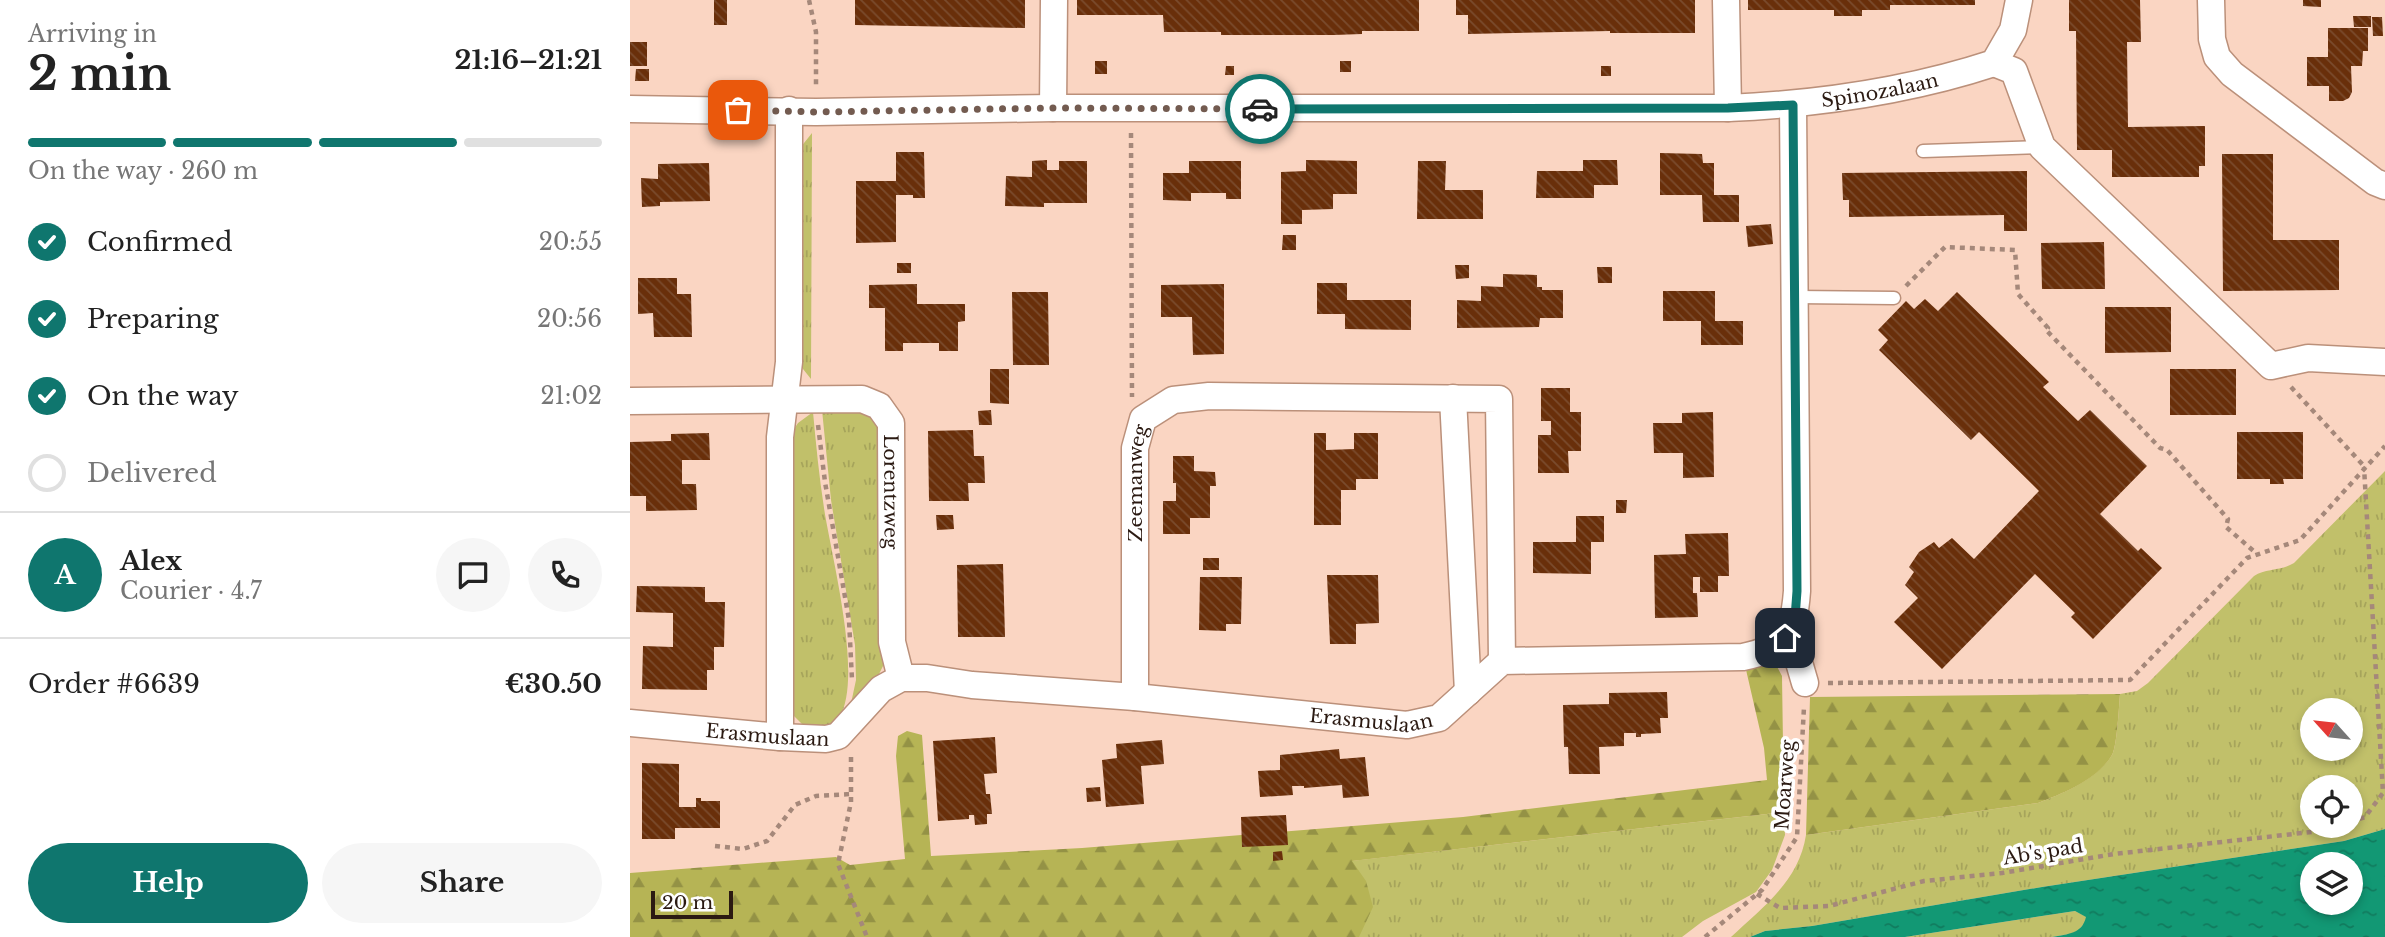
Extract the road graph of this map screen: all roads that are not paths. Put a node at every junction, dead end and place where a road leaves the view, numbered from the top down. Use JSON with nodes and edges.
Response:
{"nodes":[{"id":1,"x":1054,"y":0,"type":"edge"},
{"id":2,"x":1726,"y":0,"type":"edge"},
{"id":3,"x":2019,"y":0,"type":"edge"},
{"id":4,"x":2211,"y":0,"type":"edge"},
{"id":5,"x":1994,"y":63,"type":"junction"},
{"id":6,"x":1793,"y":105,"type":"junction"},
{"id":7,"x":1053,"y":108,"type":"junction"},
{"id":8,"x":1728,"y":108,"type":"junction"},
{"id":9,"x":630,"y":109,"type":"edge"},
{"id":10,"x":789,"y":110,"type":"junction"},
{"id":11,"x":2042,"y":147,"type":"junction"},
{"id":12,"x":1923,"y":150,"type":"dead end"},
{"id":13,"x":2385,"y":186,"type":"edge"},
{"id":14,"x":1796,"y":297,"type":"junction"},
{"id":15,"x":1894,"y":298,"type":"road end"},
{"id":16,"x":2385,"y":362,"type":"edge"},
{"id":17,"x":1453,"y":397,"type":"junction"},
{"id":18,"x":630,"y":401,"type":"edge"},
{"id":19,"x":783,"y":401,"type":"junction"},
{"id":20,"x":1785,"y":638,"type":"junction"},
{"id":21,"x":1502,"y":661,"type":"junction"},
{"id":22,"x":901,"y":678,"type":"junction"},
{"id":23,"x":1805,"y":683,"type":"road end"},
{"id":24,"x":1468,"y":692,"type":"junction"},
{"id":25,"x":1135,"y":697,"type":"junction"},
{"id":26,"x":630,"y":723,"type":"edge"},
{"id":27,"x":780,"y":737,"type":"junction"}],
"edges":[{"from":1,"to":7,"type":"street"},
{"from":2,"to":8,"type":"street"},
{"from":3,"to":5,"type":"street"},
{"from":4,"to":13,"type":"street"},
{"from":5,"to":6,"type":"street","name":"Spinozalaan"},
{"from":5,"to":11,"type":"street"},
{"from":6,"to":8,"type":"street","name":"Spinozalaan"},
{"from":6,"to":14,"type":"street"},
{"from":7,"to":8,"type":"street","name":"Spinozalaan"},
{"from":7,"to":10,"type":"street","name":"Spinozalaan"},
{"from":9,"to":10,"type":"street","name":"Spinozalaan"},
{"from":10,"to":19,"type":"street"},
{"from":11,"to":12,"type":"lane"},
{"from":11,"to":16,"type":"street"},
{"from":14,"to":15,"type":"lane"},
{"from":14,"to":20,"type":"street"},
{"from":17,"to":21,"type":"street","name":"Zeemanweg"},
{"from":17,"to":24,"type":"street"},
{"from":17,"to":25,"type":"street","name":"Zeemanweg"},
{"from":18,"to":19,"type":"street","name":"Lorentzweg"},
{"from":19,"to":22,"type":"street","name":"Lorentzweg"},
{"from":19,"to":27,"type":"street"},
{"from":20,"to":21,"type":"street"},
{"from":20,"to":23,"type":"street"},
{"from":21,"to":24,"type":"street","name":"Erasmuslaan"},
{"from":22,"to":25,"type":"street","name":"Erasmuslaan"},
{"from":22,"to":27,"type":"street","name":"Erasmuslaan"},
{"from":24,"to":25,"type":"street","name":"Erasmuslaan"},
{"from":26,"to":27,"type":"street","name":"Erasmuslaan"}]}
